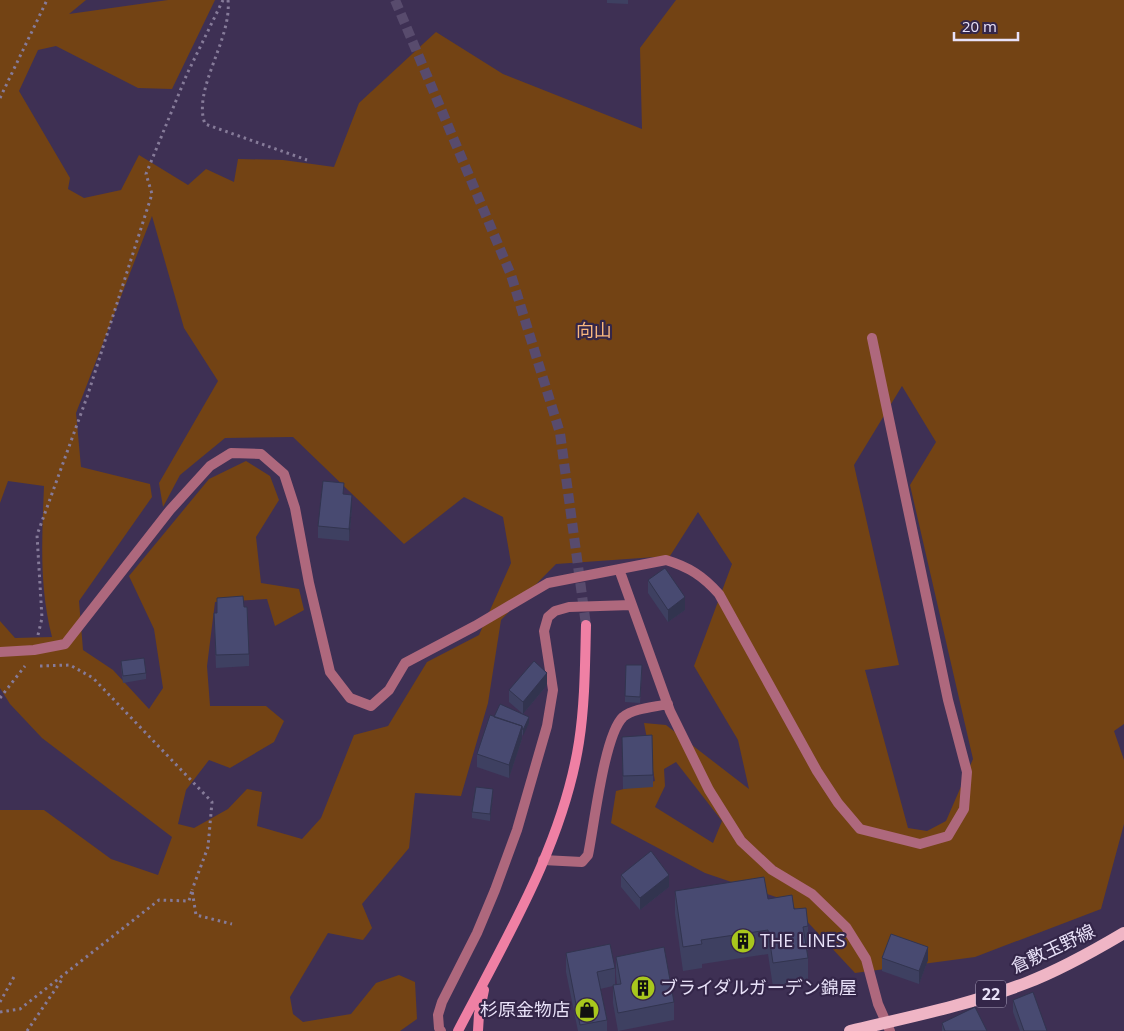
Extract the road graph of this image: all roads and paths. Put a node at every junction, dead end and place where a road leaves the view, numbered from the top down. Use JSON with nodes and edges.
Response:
{"nodes":[{"id":1,"x":47,"y":0,"type":"edge"},
{"id":2,"x":223,"y":0,"type":"edge"},
{"id":3,"x":228,"y":0,"type":"edge"},
{"id":4,"x":0,"y":98,"type":"edge"},
{"id":5,"x":307,"y":160,"type":"dead end"},
{"id":6,"x":872,"y":338,"type":"dead end"},
{"id":7,"x":619,"y":569,"type":"junction"},
{"id":8,"x":631,"y":605,"type":"junction"},
{"id":9,"x":586,"y":625,"type":"tunnel mouth"},
{"id":10,"x":34,"y":650,"type":"junction"},
{"id":11,"x":0,"y":652,"type":"edge"},
{"id":12,"x":24,"y":667,"type":"junction"},
{"id":13,"x":16,"y":668,"type":"dead end"},
{"id":14,"x":0,"y":698,"type":"edge"},
{"id":15,"x":668,"y":704,"type":"junction"},
{"id":16,"x":543,"y":860,"type":"junction"},
{"id":17,"x":192,"y":890,"type":"junction"},
{"id":18,"x":232,"y":924,"type":"dead end"},
{"id":19,"x":1124,"y":933,"type":"edge"},
{"id":20,"x":15,"y":975,"type":"dead end"},
{"id":21,"x":65,"y":975,"type":"junction"},
{"id":22,"x":486,"y":976,"type":"junction"},
{"id":23,"x":0,"y":1002,"type":"edge"},
{"id":24,"x":0,"y":1012,"type":"edge"},
{"id":25,"x":888,"y":1027,"type":"edge"},
{"id":26,"x":27,"y":1031,"type":"edge"},
{"id":27,"x":442,"y":1031,"type":"edge"},
{"id":28,"x":458,"y":1031,"type":"edge"},
{"id":29,"x":478,"y":1031,"type":"edge"},
{"id":30,"x":850,"y":1031,"type":"edge"}],
"edges":[{"from":1,"to":4,"type":"path"},
{"from":2,"to":10,"type":"path"},
{"from":3,"to":5,"type":"path"},
{"from":6,"to":7,"type":"street"},
{"from":7,"to":8,"type":"street"},
{"from":7,"to":10,"type":"street"},
{"from":8,"to":15,"type":"street"},
{"from":8,"to":27,"type":"street"},
{"from":9,"to":16,"type":"street"},
{"from":10,"to":11,"type":"street"},
{"from":10,"to":12,"type":"path"},
{"from":12,"to":13,"type":"path"},
{"from":12,"to":14,"type":"path"},
{"from":12,"to":17,"type":"path"},
{"from":15,"to":16,"type":"street"},
{"from":15,"to":25,"type":"street"},
{"from":16,"to":22,"type":"street"},
{"from":17,"to":18,"type":"path"},
{"from":17,"to":21,"type":"path"},
{"from":19,"to":25,"type":"main road","name":"倉敷玉野線","number":"22"},
{"from":20,"to":23,"type":"path"},
{"from":21,"to":24,"type":"path"},
{"from":21,"to":26,"type":"path"},
{"from":22,"to":28,"type":"street"},
{"from":22,"to":29,"type":"street"},
{"from":25,"to":30,"type":"main road","name":"倉敷玉野線","number":"22"}]}
